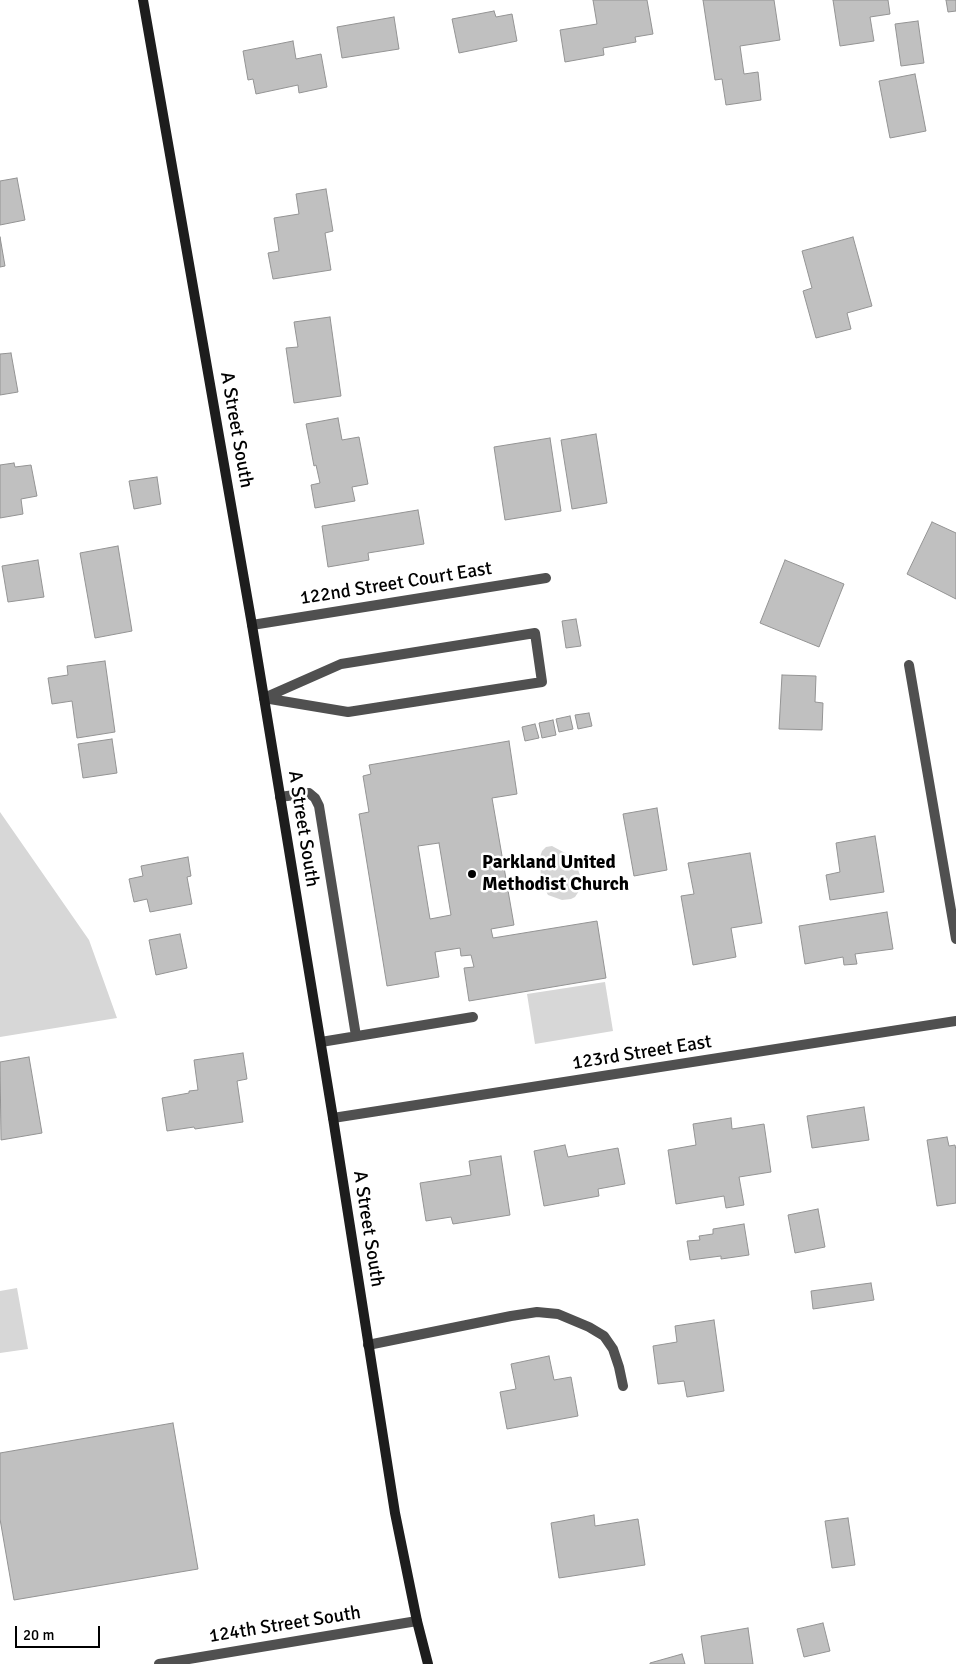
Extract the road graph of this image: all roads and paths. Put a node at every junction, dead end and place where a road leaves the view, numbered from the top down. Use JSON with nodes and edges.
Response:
{"nodes":[{"id":1,"x":142,"y":0,"type":"edge"},
{"id":2,"x":546,"y":578,"type":"dead end"},
{"id":3,"x":252,"y":625,"type":"junction"},
{"id":4,"x":910,"y":666,"type":"dead end"},
{"id":5,"x":264,"y":698,"type":"junction"},
{"id":6,"x":280,"y":797,"type":"junction"},
{"id":7,"x":956,"y":939,"type":"edge"},
{"id":8,"x":474,"y":1017,"type":"dead end"},
{"id":9,"x":956,"y":1021,"type":"edge"},
{"id":10,"x":356,"y":1036,"type":"junction"},
{"id":11,"x":321,"y":1042,"type":"junction"},
{"id":12,"x":333,"y":1118,"type":"junction"},
{"id":13,"x":368,"y":1345,"type":"junction"},
{"id":14,"x":623,"y":1386,"type":"dead end"},
{"id":15,"x":417,"y":1621,"type":"junction"},
{"id":16,"x":159,"y":1664,"type":"edge"},
{"id":17,"x":428,"y":1664,"type":"edge"}],
"edges":[{"from":1,"to":3,"type":"street","name":"A Street South"},
{"from":2,"to":3,"type":"street","name":"122nd Street Court East"},
{"from":3,"to":5,"type":"street","name":"A Street South"},
{"from":4,"to":7,"type":"street"},
{"from":5,"to":5,"type":"street"},
{"from":5,"to":6,"type":"street","name":"A Street South"},
{"from":6,"to":10,"type":"street"},
{"from":6,"to":11,"type":"street","name":"A Street South"},
{"from":8,"to":10,"type":"street"},
{"from":9,"to":12,"type":"street","name":"123rd Street East"},
{"from":10,"to":11,"type":"street"},
{"from":11,"to":12,"type":"street","name":"A Street South"},
{"from":12,"to":13,"type":"street","name":"A Street South"},
{"from":13,"to":14,"type":"street"},
{"from":13,"to":15,"type":"street","name":"A Street South"},
{"from":15,"to":16,"type":"street","name":"124th Street South"},
{"from":15,"to":17,"type":"street","name":"A Street South"}]}
